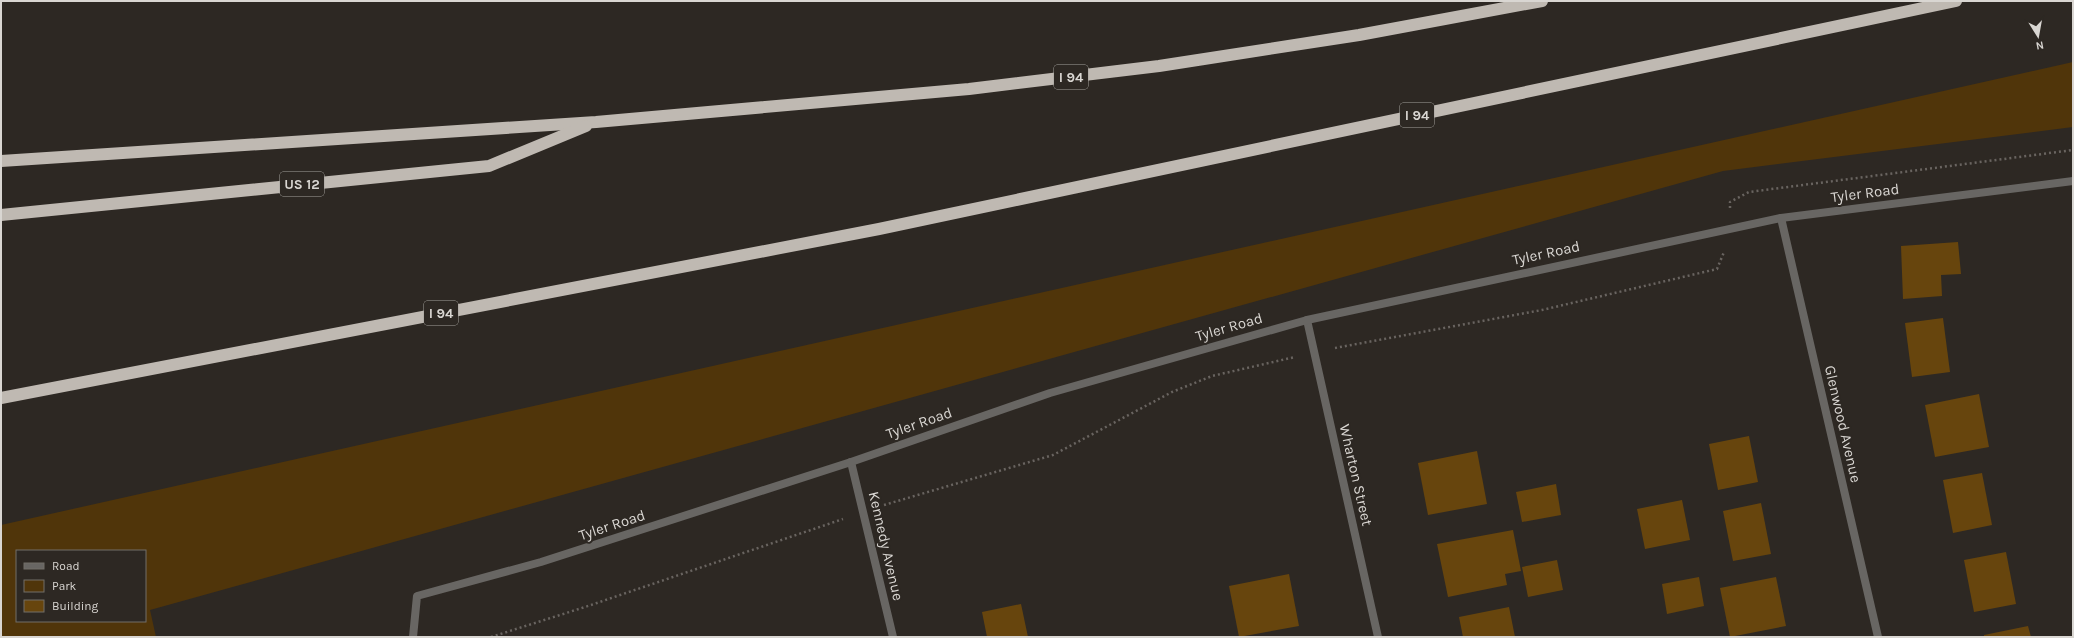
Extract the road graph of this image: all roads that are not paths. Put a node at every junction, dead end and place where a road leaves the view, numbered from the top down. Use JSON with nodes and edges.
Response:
{"nodes":[{"id":1,"x":1542,"y":1,"type":"edge"},
{"id":2,"x":1956,"y":1,"type":"edge"},
{"id":3,"x":596,"y":122,"type":"junction"},
{"id":4,"x":1,"y":161,"type":"edge"},
{"id":5,"x":2073,"y":181,"type":"edge"},
{"id":6,"x":1,"y":215,"type":"edge"},
{"id":7,"x":1781,"y":218,"type":"junction"},
{"id":8,"x":1307,"y":320,"type":"junction"},
{"id":9,"x":2,"y":398,"type":"edge"},
{"id":10,"x":852,"y":462,"type":"junction"},
{"id":11,"x":413,"y":637,"type":"edge"},
{"id":12,"x":893,"y":637,"type":"edge"},
{"id":13,"x":1378,"y":637,"type":"edge"},
{"id":14,"x":1878,"y":637,"type":"edge"}],
"edges":[{"from":1,"to":3,"type":"highway","number":"I 94"},
{"from":2,"to":9,"type":"highway","number":"I 94"},
{"from":3,"to":4,"type":"highway","number":"I 94"},
{"from":3,"to":6,"type":"highway","number":"US 12"},
{"from":5,"to":7,"type":"street","name":"Tyler Road"},
{"from":7,"to":8,"type":"street","name":"Tyler Road"},
{"from":7,"to":14,"type":"street","name":"Glenwood Avenue"},
{"from":8,"to":10,"type":"street","name":"Tyler Road"},
{"from":8,"to":13,"type":"street","name":"Wharton Street"},
{"from":10,"to":11,"type":"street","name":"Tyler Road"},
{"from":10,"to":12,"type":"street","name":"Kennedy Avenue"}]}
